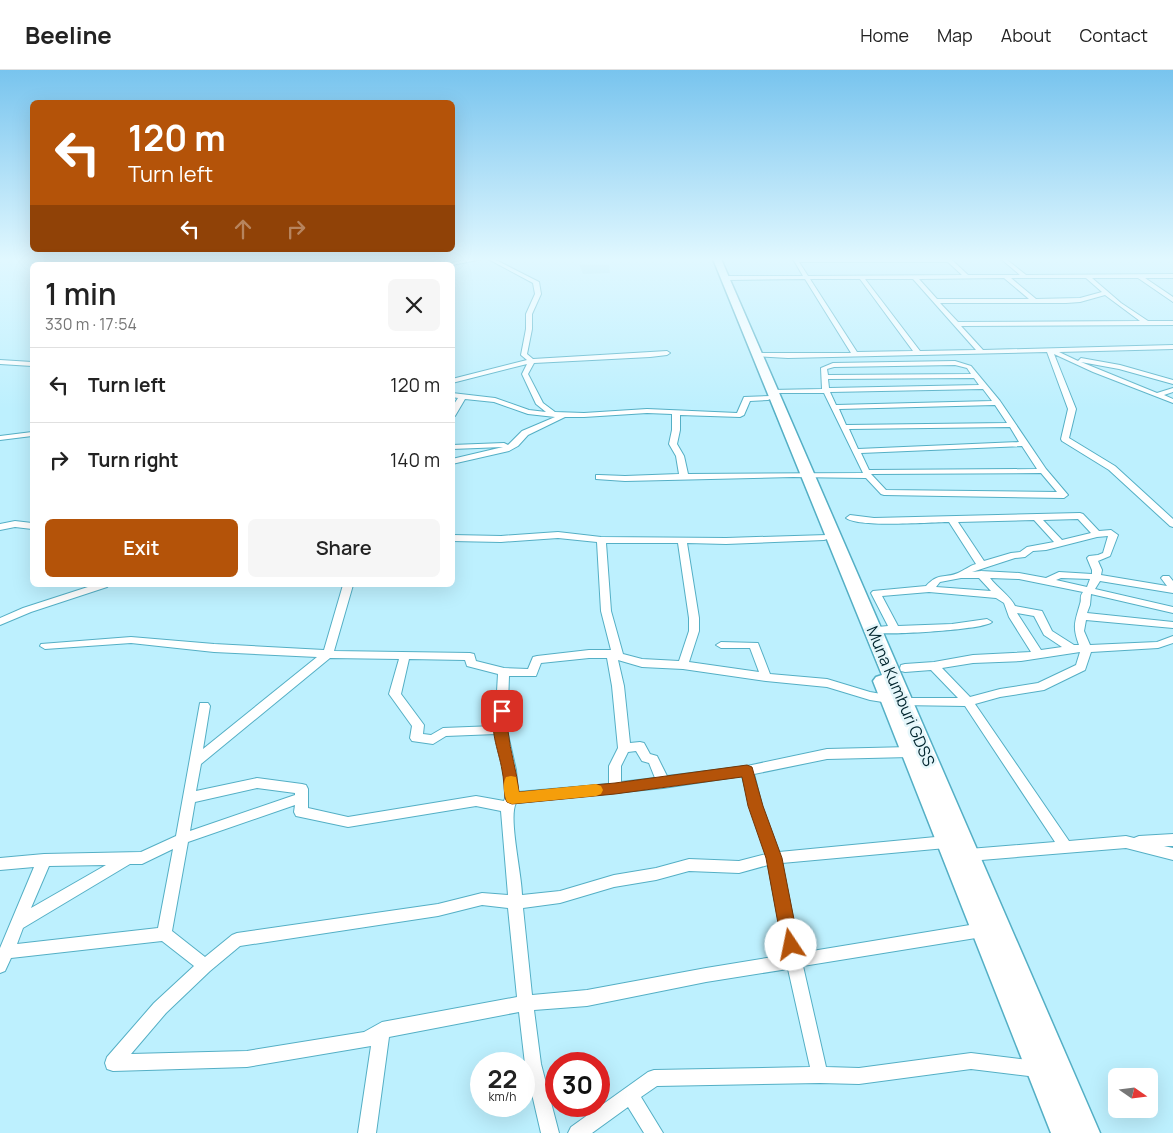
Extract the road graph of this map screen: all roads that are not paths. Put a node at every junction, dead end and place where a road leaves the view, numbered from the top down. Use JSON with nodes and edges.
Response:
{"nodes":[{"id":1,"x":531,"y":309,"type":"edge"},
{"id":2,"x":733,"y":309,"type":"edge"},
{"id":3,"x":738,"y":309,"type":"edge"},
{"id":4,"x":826,"y":309,"type":"edge"},
{"id":5,"x":885,"y":309,"type":"edge"},
{"id":6,"x":943,"y":309,"type":"edge"},
{"id":7,"x":1127,"y":309,"type":"edge"},
{"id":8,"x":1146,"y":323,"type":"junction"},
{"id":9,"x":1173,"y":323,"type":"edge"},
{"id":10,"x":957,"y":324,"type":"junction"},
{"id":11,"x":1173,"y":346,"type":"edge"},
{"id":12,"x":1049,"y":350,"type":"junction"},
{"id":13,"x":981,"y":351,"type":"junction"},
{"id":14,"x":667,"y":353,"type":"dead end"},
{"id":15,"x":918,"y":353,"type":"junction"},
{"id":16,"x":758,"y":354,"type":"junction"},
{"id":17,"x":855,"y":354,"type":"junction"},
{"id":18,"x":532,"y":360,"type":"junction"},
{"id":19,"x":0,"y":362,"type":"edge"},
{"id":20,"x":30,"y":364,"type":"edge"},
{"id":21,"x":976,"y":376,"type":"junction"},
{"id":22,"x":824,"y":377,"type":"junction"},
{"id":23,"x":455,"y":380,"type":"edge"},
{"id":24,"x":1173,"y":382,"type":"edge"},
{"id":25,"x":985,"y":387,"type":"junction"},
{"id":26,"x":1173,"y":390,"type":"edge"},
{"id":27,"x":826,"y":391,"type":"junction"},
{"id":28,"x":770,"y":395,"type":"junction"},
{"id":29,"x":455,"y":396,"type":"edge"},
{"id":30,"x":1160,"y":396,"type":"junction"},
{"id":31,"x":462,"y":397,"type":"junction"},
{"id":32,"x":1173,"y":401,"type":"edge"},
{"id":33,"x":997,"y":403,"type":"junction"},
{"id":34,"x":540,"y":404,"type":"junction"},
{"id":35,"x":834,"y":407,"type":"junction"},
{"id":36,"x":455,"y":409,"type":"edge"},
{"id":37,"x":535,"y":413,"type":"junction"},
{"id":38,"x":676,"y":413,"type":"junction"},
{"id":39,"x":553,"y":414,"type":"junction"},
{"id":40,"x":566,"y":414,"type":"junction"},
{"id":41,"x":1012,"y":424,"type":"junction"},
{"id":42,"x":844,"y":426,"type":"junction"},
{"id":43,"x":525,"y":433,"type":"junction"},
{"id":44,"x":30,"y":434,"type":"edge"},
{"id":45,"x":0,"y":438,"type":"edge"},
{"id":46,"x":515,"y":444,"type":"junction"},
{"id":47,"x":1025,"y":444,"type":"junction"},
{"id":48,"x":455,"y":446,"type":"edge"},
{"id":49,"x":856,"y":451,"type":"junction"},
{"id":50,"x":455,"y":461,"type":"edge"},
{"id":51,"x":1043,"y":472,"type":"junction"},
{"id":52,"x":803,"y":474,"type":"junction"},
{"id":53,"x":867,"y":474,"type":"junction"},
{"id":54,"x":599,"y":477,"type":"dead end"},
{"id":55,"x":684,"y":477,"type":"junction"},
{"id":56,"x":1036,"y":517,"type":"junction"},
{"id":57,"x":850,"y":518,"type":"dead end"},
{"id":58,"x":952,"y":519,"type":"junction"},
{"id":59,"x":1173,"y":524,"type":"edge"},
{"id":60,"x":30,"y":526,"type":"edge"},
{"id":61,"x":0,"y":527,"type":"edge"},
{"id":62,"x":1097,"y":534,"type":"junction"},
{"id":63,"x":824,"y":537,"type":"junction"},
{"id":64,"x":455,"y":538,"type":"edge"},
{"id":65,"x":601,"y":540,"type":"junction"},
{"id":66,"x":682,"y":540,"type":"junction"},
{"id":67,"x":1060,"y":543,"type":"junction"},
{"id":68,"x":977,"y":566,"type":"junction"},
{"id":69,"x":960,"y":576,"type":"junction"},
{"id":70,"x":984,"y":576,"type":"junction"},
{"id":71,"x":1096,"y":577,"type":"junction"},
{"id":72,"x":1166,"y":578,"type":"dead end"},
{"id":73,"x":1047,"y":581,"type":"junction"},
{"id":74,"x":98,"y":587,"type":"edge"},
{"id":75,"x":347,"y":587,"type":"edge"},
{"id":76,"x":929,"y":588,"type":"junction"},
{"id":77,"x":1173,"y":588,"type":"edge"},
{"id":78,"x":1090,"y":591,"type":"junction"},
{"id":79,"x":999,"y":595,"type":"junction"},
{"id":80,"x":1012,"y":609,"type":"junction"},
{"id":81,"x":1173,"y":610,"type":"edge"},
{"id":82,"x":1082,"y":616,"type":"junction"},
{"id":83,"x":0,"y":622,"type":"edge"},
{"id":84,"x":987,"y":622,"type":"dead end"},
{"id":85,"x":1173,"y":625,"type":"edge"},
{"id":86,"x":895,"y":629,"type":"junction"},
{"id":87,"x":872,"y":630,"type":"junction"},
{"id":88,"x":1173,"y":639,"type":"edge"},
{"id":89,"x":721,"y":645,"type":"dead end"},
{"id":90,"x":45,"y":646,"type":"dead end"},
{"id":91,"x":1086,"y":649,"type":"junction"},
{"id":92,"x":1072,"y":650,"type":"junction"},
{"id":93,"x":1037,"y":653,"type":"junction"},
{"id":94,"x":328,"y":654,"type":"junction"},
{"id":95,"x":405,"y":655,"type":"junction"},
{"id":96,"x":615,"y":655,"type":"junction"},
{"id":97,"x":683,"y":665,"type":"junction"},
{"id":98,"x":934,"y":666,"type":"junction"},
{"id":99,"x":904,"y":668,"type":"dead end"},
{"id":100,"x":504,"y":672,"type":"junction"},
{"id":101,"x":766,"y":676,"type":"junction"},
{"id":102,"x":896,"y":700,"type":"junction"},
{"id":103,"x":968,"y":702,"type":"junction"},
{"id":104,"x":204,"y":706,"type":"dead end"},
{"id":105,"x":500,"y":730,"type":"junction"},
{"id":106,"x":624,"y":748,"type":"junction"},
{"id":107,"x":910,"y":752,"type":"junction"},
{"id":108,"x":195,"y":762,"type":"junction"},
{"id":109,"x":747,"y":771,"type":"junction"},
{"id":110,"x":663,"y":783,"type":"junction"},
{"id":111,"x":615,"y":788,"type":"junction"},
{"id":112,"x":189,"y":798,"type":"junction"},
{"id":113,"x":301,"y":798,"type":"junction"},
{"id":114,"x":510,"y":802,"type":"junction"},
{"id":115,"x":182,"y":839,"type":"junction"},
{"id":116,"x":1173,"y":840,"type":"edge"},
{"id":117,"x":946,"y":842,"type":"junction"},
{"id":118,"x":1126,"y":842,"type":"junction"},
{"id":119,"x":1065,"y":846,"type":"junction"},
{"id":120,"x":1173,"y":854,"type":"edge"},
{"id":121,"x":969,"y":855,"type":"junction"},
{"id":122,"x":129,"y":857,"type":"junction"},
{"id":123,"x":774,"y":858,"type":"junction"},
{"id":124,"x":44,"y":860,"type":"junction"},
{"id":125,"x":0,"y":864,"type":"edge"},
{"id":126,"x":516,"y":902,"type":"junction"},
{"id":127,"x":18,"y":923,"type":"junction"},
{"id":128,"x":982,"y":930,"type":"junction"},
{"id":129,"x":164,"y":934,"type":"junction"},
{"id":130,"x":3,"y":959,"type":"edge"},
{"id":131,"x":794,"y":962,"type":"junction"},
{"id":132,"x":205,"y":966,"type":"junction"},
{"id":133,"x":526,"y":1003,"type":"junction"},
{"id":134,"x":382,"y":1030,"type":"junction"},
{"id":135,"x":1039,"y":1070,"type":"junction"},
{"id":136,"x":820,"y":1075,"type":"junction"},
{"id":137,"x":630,"y":1095,"type":"junction"},
{"id":138,"x":367,"y":1133,"type":"edge"},
{"id":139,"x":550,"y":1133,"type":"edge"},
{"id":140,"x":577,"y":1133,"type":"edge"},
{"id":141,"x":654,"y":1133,"type":"edge"},
{"id":142,"x":1065,"y":1133,"type":"edge"},
{"id":143,"x":1086,"y":1133,"type":"edge"}],
"edges":[{"from":1,"to":18,"type":"street"},
{"from":2,"to":28,"type":"highway","name":"Muna Kumburi GDSS"},
{"from":3,"to":16,"type":"highway","name":"Muna Kumburi GDSS"},
{"from":4,"to":17,"type":"street"},
{"from":5,"to":15,"type":"street"},
{"from":6,"to":10,"type":"street"},
{"from":7,"to":8,"type":"street"},
{"from":8,"to":9,"type":"street"},
{"from":8,"to":10,"type":"street"},
{"from":10,"to":13,"type":"street"},
{"from":11,"to":12,"type":"street"},
{"from":12,"to":13,"type":"street"},
{"from":12,"to":24,"type":"street"},
{"from":12,"to":30,"type":"street"},
{"from":12,"to":59,"type":"street"},
{"from":13,"to":15,"type":"street"},
{"from":14,"to":18,"type":"street"},
{"from":15,"to":17,"type":"street"},
{"from":16,"to":17,"type":"street"},
{"from":16,"to":28,"type":"highway","name":"Muna Kumburi GDSS"},
{"from":18,"to":23,"type":"street"},
{"from":18,"to":34,"type":"street"},
{"from":19,"to":20,"type":"street"},
{"from":21,"to":22,"type":"street"},
{"from":21,"to":22,"type":"street"},
{"from":21,"to":25,"type":"street"},
{"from":22,"to":27,"type":"street"},
{"from":25,"to":27,"type":"street"},
{"from":25,"to":33,"type":"street"},
{"from":26,"to":30,"type":"street"},
{"from":27,"to":28,"type":"street"},
{"from":27,"to":35,"type":"street"},
{"from":28,"to":38,"type":"street"},
{"from":28,"to":52,"type":"highway","name":"Muna Kumburi GDSS"},
{"from":29,"to":31,"type":"street"},
{"from":30,"to":32,"type":"street"},
{"from":31,"to":36,"type":"street"},
{"from":31,"to":37,"type":"street"},
{"from":33,"to":35,"type":"street"},
{"from":33,"to":41,"type":"street"},
{"from":34,"to":37,"type":"street"},
{"from":34,"to":39,"type":"street"},
{"from":35,"to":42,"type":"street"},
{"from":37,"to":39,"type":"street"},
{"from":37,"to":43,"type":"street"},
{"from":38,"to":40,"type":"street"},
{"from":38,"to":55,"type":"street"},
{"from":39,"to":40,"type":"street"},
{"from":40,"to":43,"type":"street"},
{"from":41,"to":42,"type":"street"},
{"from":41,"to":47,"type":"street"},
{"from":42,"to":49,"type":"street"},
{"from":43,"to":46,"type":"street"},
{"from":44,"to":45,"type":"street"},
{"from":46,"to":48,"type":"street"},
{"from":46,"to":50,"type":"street"},
{"from":47,"to":49,"type":"street"},
{"from":47,"to":51,"type":"street"},
{"from":49,"to":53,"type":"street"},
{"from":51,"to":53,"type":"street"},
{"from":51,"to":53,"type":"street"},
{"from":52,"to":53,"type":"street"},
{"from":52,"to":55,"type":"street"},
{"from":52,"to":63,"type":"highway","name":"Muna Kumburi GDSS"},
{"from":52,"to":87,"type":"highway","name":"Muna Kumburi GDSS"},
{"from":54,"to":55,"type":"street"},
{"from":56,"to":58,"type":"street"},
{"from":56,"to":62,"type":"street"},
{"from":56,"to":67,"type":"street"},
{"from":57,"to":58,"type":"street"},
{"from":58,"to":68,"type":"street"},
{"from":60,"to":61,"type":"street"},
{"from":62,"to":67,"type":"street"},
{"from":62,"to":71,"type":"street"},
{"from":63,"to":66,"type":"street"},
{"from":63,"to":102,"type":"highway","name":"Muna Kumburi GDSS"},
{"from":64,"to":65,"type":"street"},
{"from":65,"to":66,"type":"street"},
{"from":65,"to":96,"type":"street"},
{"from":66,"to":97,"type":"street"},
{"from":67,"to":68,"type":"street"},
{"from":68,"to":69,"type":"street"},
{"from":68,"to":70,"type":"street"},
{"from":69,"to":70,"type":"street"},
{"from":69,"to":76,"type":"street"},
{"from":70,"to":73,"type":"street"},
{"from":70,"to":79,"type":"street"},
{"from":71,"to":73,"type":"street"},
{"from":71,"to":77,"type":"street"},
{"from":71,"to":78,"type":"street"},
{"from":72,"to":77,"type":"street"},
{"from":73,"to":78,"type":"street"},
{"from":74,"to":83,"type":"street"},
{"from":75,"to":94,"type":"street"},
{"from":76,"to":79,"type":"street"},
{"from":76,"to":86,"type":"street"},
{"from":78,"to":81,"type":"street"},
{"from":78,"to":82,"type":"street"},
{"from":79,"to":80,"type":"street"},
{"from":80,"to":92,"type":"street"},
{"from":80,"to":93,"type":"street"},
{"from":82,"to":85,"type":"street"},
{"from":82,"to":91,"type":"street"},
{"from":84,"to":86,"type":"street"},
{"from":86,"to":87,"type":"street"},
{"from":87,"to":102,"type":"highway","name":"Muna Kumburi GDSS"},
{"from":88,"to":91,"type":"street"},
{"from":89,"to":101,"type":"street"},
{"from":90,"to":94,"type":"street"},
{"from":91,"to":92,"type":"street"},
{"from":91,"to":103,"type":"street"},
{"from":92,"to":93,"type":"street"},
{"from":93,"to":98,"type":"street"},
{"from":94,"to":95,"type":"street"},
{"from":94,"to":108,"type":"street"},
{"from":95,"to":100,"type":"street"},
{"from":95,"to":105,"type":"street"},
{"from":96,"to":97,"type":"street"},
{"from":96,"to":100,"type":"street"},
{"from":96,"to":106,"type":"street"},
{"from":97,"to":101,"type":"street"},
{"from":98,"to":99,"type":"street"},
{"from":98,"to":103,"type":"street"},
{"from":100,"to":105,"type":"street"},
{"from":101,"to":102,"type":"street"},
{"from":102,"to":103,"type":"street"},
{"from":102,"to":107,"type":"highway","name":"Muna Kumburi GDSS"},
{"from":102,"to":121,"type":"highway","name":"Muna Kumburi GDSS"},
{"from":103,"to":119,"type":"street"},
{"from":104,"to":108,"type":"street"},
{"from":105,"to":114,"type":"street"},
{"from":106,"to":110,"type":"street"},
{"from":106,"to":111,"type":"street"},
{"from":107,"to":109,"type":"street"},
{"from":107,"to":117,"type":"highway","name":"Muna Kumburi GDSS"},
{"from":108,"to":112,"type":"street"},
{"from":109,"to":110,"type":"street"},
{"from":109,"to":123,"type":"street"},
{"from":110,"to":111,"type":"street"},
{"from":111,"to":114,"type":"street"},
{"from":112,"to":113,"type":"street"},
{"from":112,"to":115,"type":"street"},
{"from":113,"to":114,"type":"street"},
{"from":113,"to":115,"type":"street"},
{"from":114,"to":126,"type":"street"},
{"from":115,"to":122,"type":"street"},
{"from":115,"to":129,"type":"street"},
{"from":116,"to":118,"type":"street"},
{"from":117,"to":123,"type":"street"},
{"from":117,"to":128,"type":"highway","name":"Muna Kumburi GDSS"},
{"from":118,"to":119,"type":"street"},
{"from":118,"to":120,"type":"street"},
{"from":119,"to":121,"type":"street"},
{"from":121,"to":143,"type":"highway","name":"Muna Kumburi GDSS"},
{"from":122,"to":124,"type":"street"},
{"from":122,"to":127,"type":"street"},
{"from":123,"to":126,"type":"street"},
{"from":123,"to":131,"type":"street"},
{"from":124,"to":125,"type":"street"},
{"from":124,"to":127,"type":"street"},
{"from":126,"to":132,"type":"street"},
{"from":126,"to":133,"type":"street"},
{"from":127,"to":130,"type":"street"},
{"from":128,"to":131,"type":"street"},
{"from":128,"to":135,"type":"highway","name":"Muna Kumburi GDSS"},
{"from":129,"to":130,"type":"street"},
{"from":129,"to":132,"type":"street"},
{"from":131,"to":133,"type":"street"},
{"from":131,"to":136,"type":"street"},
{"from":132,"to":134,"type":"street"},
{"from":133,"to":134,"type":"street"},
{"from":133,"to":139,"type":"street"},
{"from":134,"to":138,"type":"street"},
{"from":135,"to":136,"type":"street"},
{"from":135,"to":142,"type":"highway","name":"Muna Kumburi GDSS"},
{"from":136,"to":137,"type":"street"},
{"from":137,"to":140,"type":"street"},
{"from":137,"to":141,"type":"street"}]}
